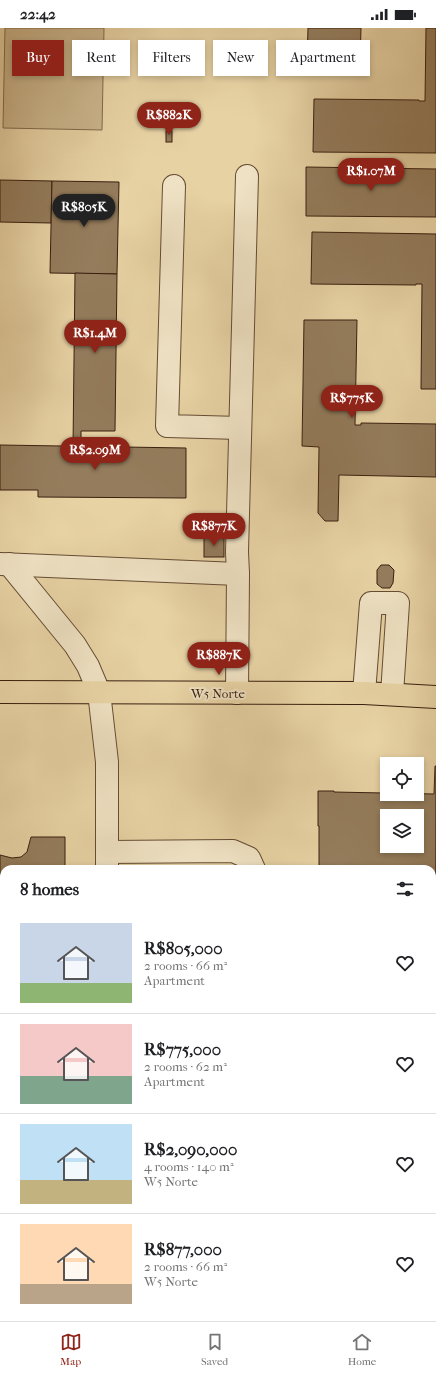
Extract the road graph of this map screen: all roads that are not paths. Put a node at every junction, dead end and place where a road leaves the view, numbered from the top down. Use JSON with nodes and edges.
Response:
{"nodes":[{"id":1,"x":247,"y":176,"type":"dead end"},
{"id":2,"x":174,"y":186,"type":"dead end"},
{"id":3,"x":240,"y":428,"type":"junction"},
{"id":4,"x":4,"y":564,"type":"edge"},
{"id":5,"x":238,"y":574,"type":"junction"},
{"id":6,"x":0,"y":692,"type":"edge"},
{"id":7,"x":98,"y":692,"type":"junction"},
{"id":8,"x":237,"y":693,"type":"junction"},
{"id":9,"x":364,"y":693,"type":"junction"},
{"id":10,"x":392,"y":694,"type":"junction"},
{"id":11,"x":436,"y":696,"type":"edge"},
{"id":12,"x":107,"y":860,"type":"edge"},
{"id":13,"x":252,"y":865,"type":"edge"}],
"edges":[{"from":1,"to":3,"type":"lane"},
{"from":2,"to":3,"type":"lane"},
{"from":3,"to":5,"type":"lane"},
{"from":4,"to":5,"type":"lane"},
{"from":4,"to":7,"type":"lane"},
{"from":5,"to":8,"type":"lane"},
{"from":6,"to":7,"type":"main road","name":"W5 Norte"},
{"from":7,"to":8,"type":"main road","name":"W5 Norte"},
{"from":7,"to":12,"type":"lane"},
{"from":8,"to":9,"type":"main road","name":"W5 Norte"},
{"from":9,"to":10,"type":"main road","name":"W5 Norte"},
{"from":9,"to":10,"type":"lane"},
{"from":10,"to":11,"type":"main road","name":"W5 Norte"},
{"from":12,"to":13,"type":"lane"}]}
